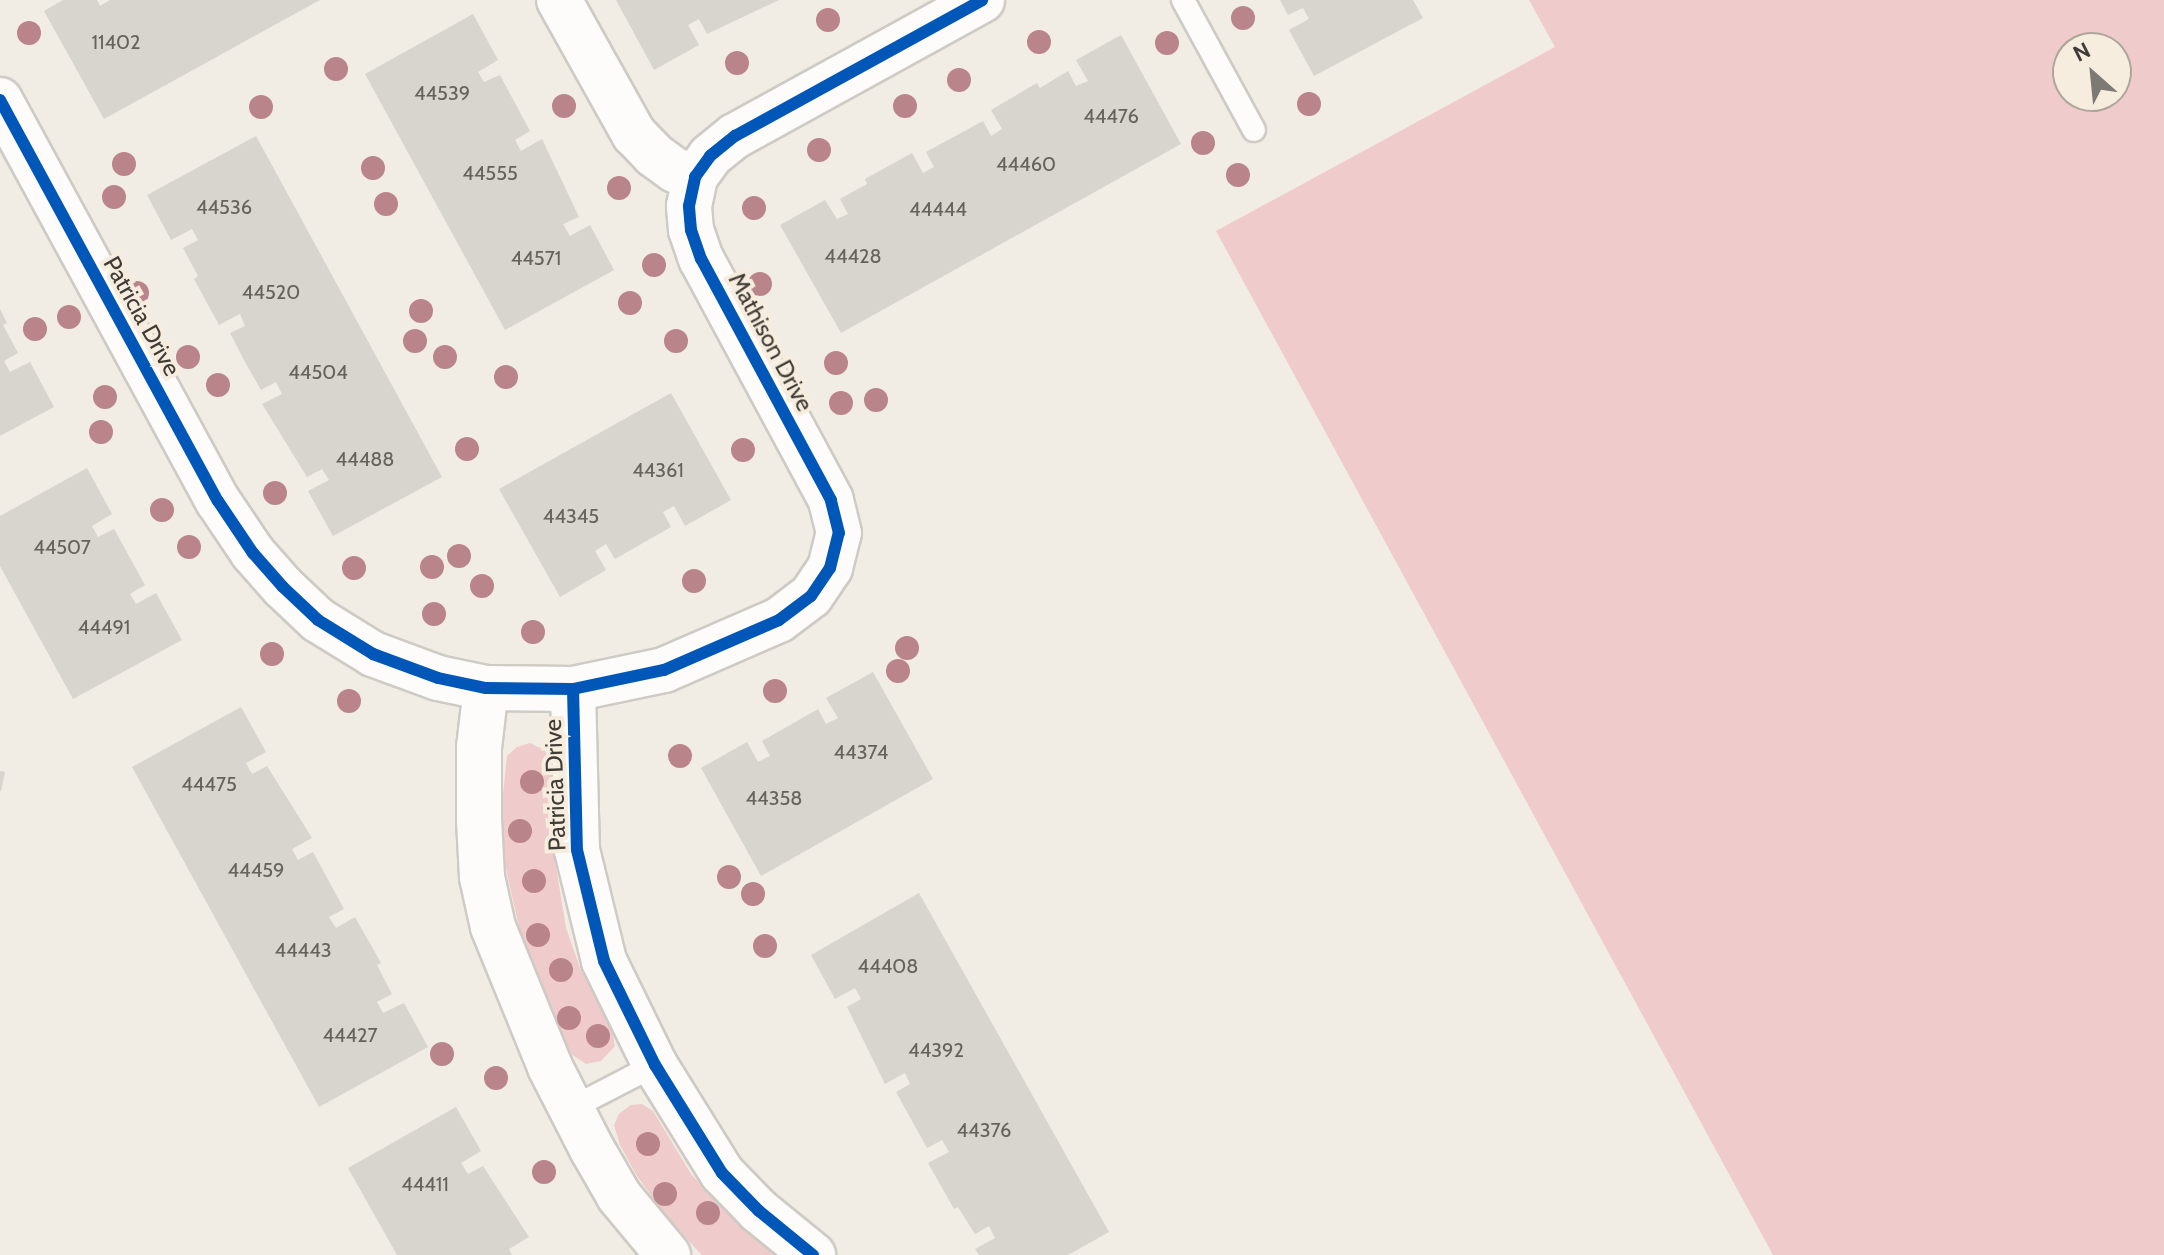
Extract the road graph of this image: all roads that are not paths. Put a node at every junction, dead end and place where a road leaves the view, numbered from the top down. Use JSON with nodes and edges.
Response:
{"nodes":[{"id":1,"x":559,"y":0,"type":"edge"},
{"id":2,"x":982,"y":0,"type":"edge"},
{"id":3,"x":1183,"y":0,"type":"edge"},
{"id":4,"x":0,"y":100,"type":"edge"},
{"id":5,"x":1254,"y":130,"type":"dead end"},
{"id":6,"x":695,"y":177,"type":"junction"},
{"id":7,"x":486,"y":688,"type":"junction"},
{"id":8,"x":573,"y":689,"type":"junction"},
{"id":9,"x":655,"y":1065,"type":"junction"},
{"id":10,"x":572,"y":1108,"type":"junction"},
{"id":11,"x":668,"y":1255,"type":"edge"},
{"id":12,"x":813,"y":1255,"type":"edge"}],
"edges":[{"from":1,"to":6,"type":"street"},
{"from":2,"to":6,"type":"street"},
{"from":3,"to":5,"type":"lane"},
{"from":4,"to":7,"type":"street","name":"Patricia Drive"},
{"from":6,"to":8,"type":"street","name":"Mathison Drive"},
{"from":7,"to":8,"type":"street","name":"Patricia Drive"},
{"from":7,"to":10,"type":"street"},
{"from":8,"to":9,"type":"street","name":"Patricia Drive"},
{"from":9,"to":10,"type":"lane"},
{"from":9,"to":12,"type":"street","name":"Patricia Drive"},
{"from":10,"to":11,"type":"street"}]}
